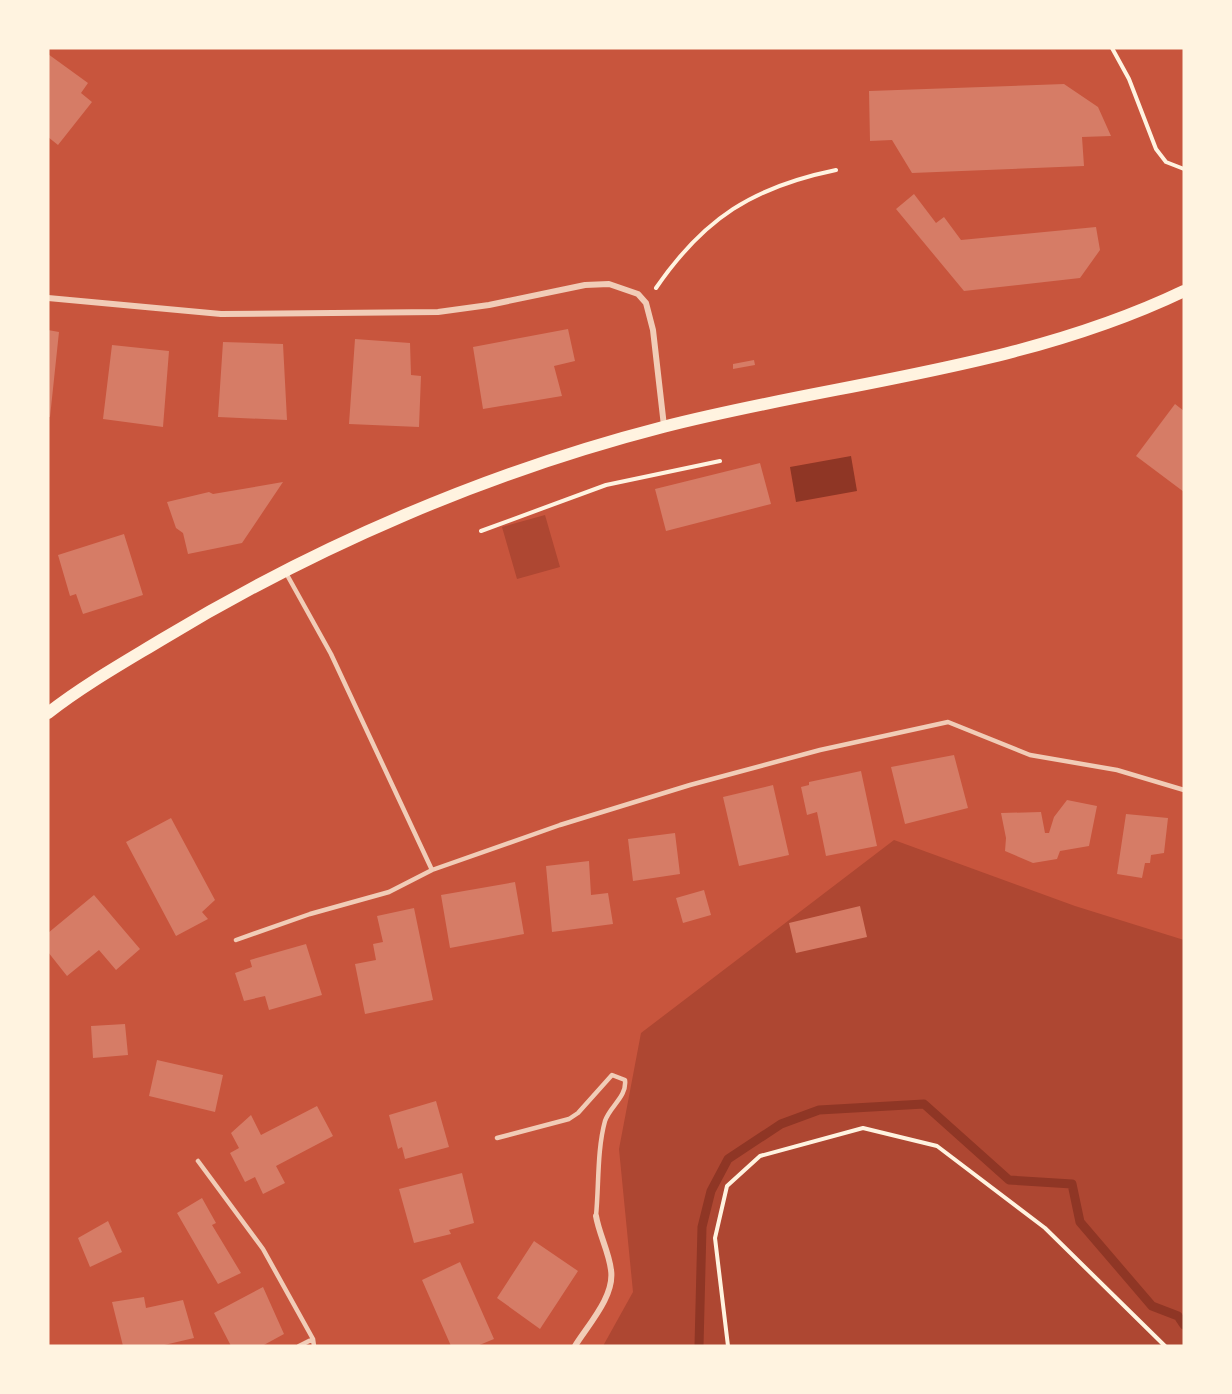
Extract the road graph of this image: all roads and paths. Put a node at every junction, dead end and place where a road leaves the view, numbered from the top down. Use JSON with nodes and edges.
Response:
{"nodes":[{"id":1,"x":1112,"y":48,"type":"edge"},
{"id":2,"x":1184,"y":169,"type":"edge"},
{"id":3,"x":836,"y":170,"type":"dead end"},
{"id":4,"x":1184,"y":291,"type":"edge"},
{"id":5,"x":48,"y":298,"type":"edge"},
{"id":6,"x":646,"y":303,"type":"junction"},
{"id":7,"x":664,"y":426,"type":"junction"},
{"id":8,"x":720,"y":461,"type":"dead end"},
{"id":9,"x":481,"y":531,"type":"dead end"},
{"id":10,"x":285,"y":571,"type":"junction"},
{"id":11,"x":48,"y":713,"type":"edge"},
{"id":12,"x":1184,"y":790,"type":"edge"},
{"id":13,"x":432,"y":870,"type":"junction"},
{"id":14,"x":236,"y":940,"type":"dead end"},
{"id":15,"x":497,"y":1138,"type":"dead end"},
{"id":16,"x":198,"y":1161,"type":"dead end"},
{"id":17,"x":596,"y":1216,"type":"joint"},
{"id":18,"x":313,"y":1339,"type":"junction"},
{"id":19,"x":299,"y":1346,"type":"edge"},
{"id":20,"x":314,"y":1346,"type":"edge"},
{"id":21,"x":575,"y":1346,"type":"edge"},
{"id":22,"x":728,"y":1346,"type":"edge"},
{"id":23,"x":1165,"y":1346,"type":"edge"}],
"edges":[{"from":1,"to":2,"type":"path"},
{"from":3,"to":6,"type":"path"},
{"from":4,"to":7,"type":"main road"},
{"from":5,"to":6,"type":"street"},
{"from":6,"to":7,"type":"street"},
{"from":7,"to":10,"type":"main road"},
{"from":8,"to":9,"type":"path"},
{"from":10,"to":11,"type":"main road"},
{"from":10,"to":13,"type":"lane"},
{"from":12,"to":13,"type":"lane"},
{"from":13,"to":14,"type":"lane"},
{"from":15,"to":17,"type":"lane"},
{"from":16,"to":18,"type":"lane"},
{"from":17,"to":21,"type":"street"},
{"from":18,"to":19,"type":"lane"},
{"from":18,"to":20,"type":"lane"},
{"from":22,"to":23,"type":"path"}]}
